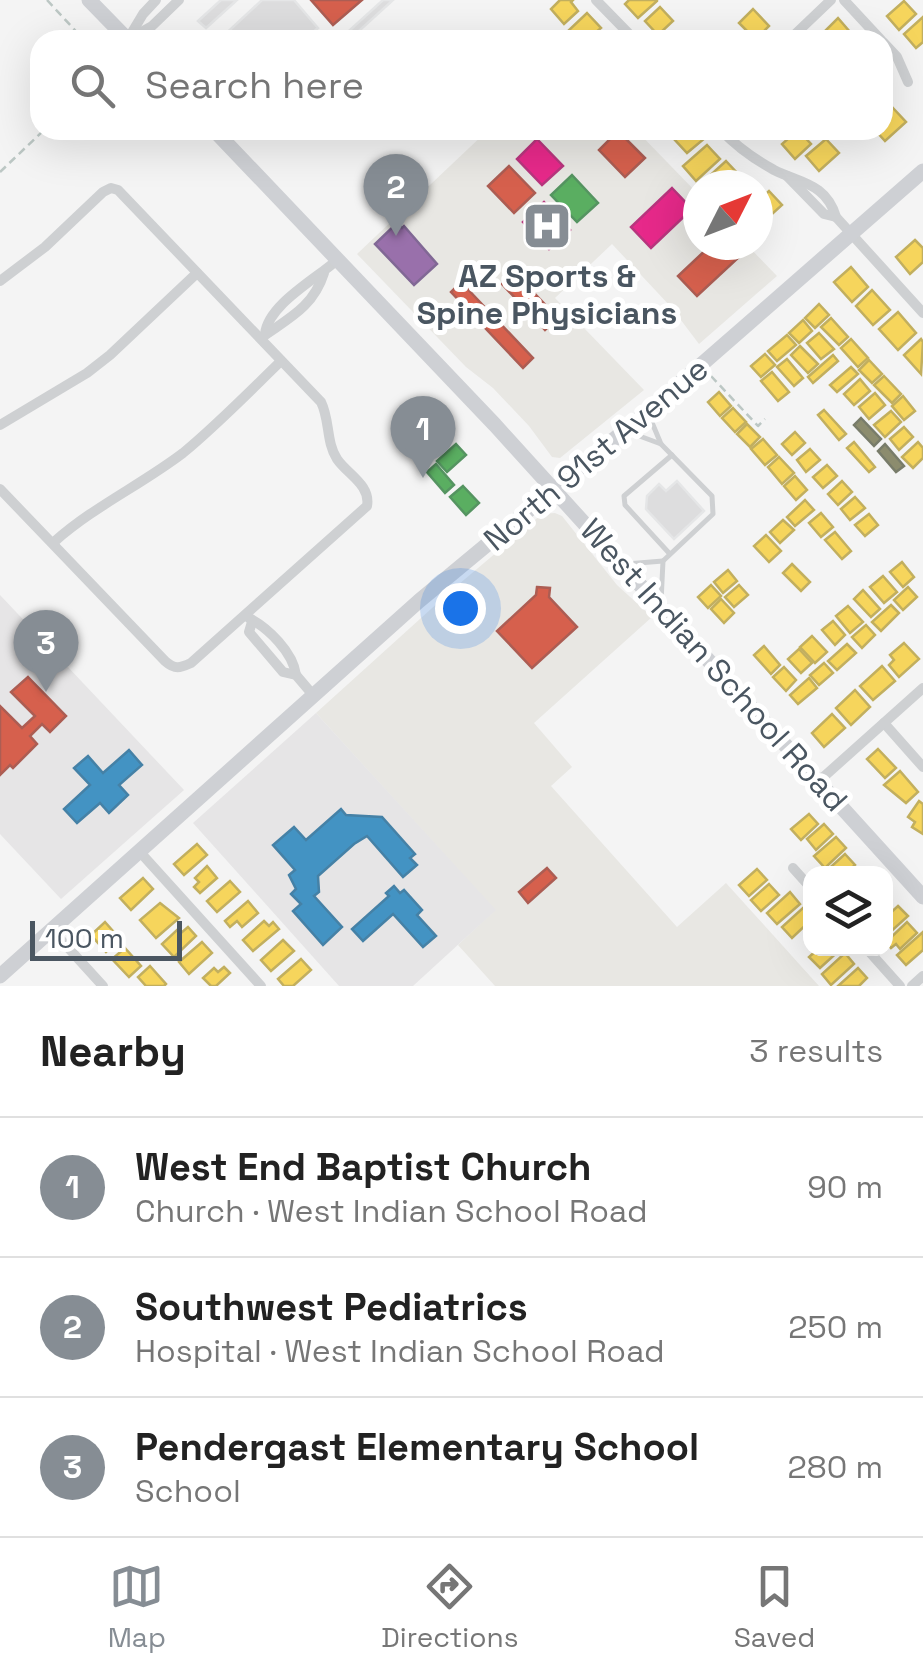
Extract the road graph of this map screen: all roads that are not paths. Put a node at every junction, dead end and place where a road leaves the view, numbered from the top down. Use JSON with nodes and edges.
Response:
{"nodes":[{"id":1,"x":90,"y":0,"type":"edge"},
{"id":2,"x":156,"y":0,"type":"edge"},
{"id":3,"x":178,"y":0,"type":"edge"},
{"id":4,"x":596,"y":0,"type":"edge"},
{"id":5,"x":831,"y":0,"type":"edge"},
{"id":6,"x":844,"y":0,"type":"edge"},
{"id":7,"x":118,"y":30,"type":"edge"},
{"id":8,"x":133,"y":30,"type":"edge"},
{"id":9,"x":145,"y":30,"type":"edge"},
{"id":10,"x":625,"y":30,"type":"edge"},
{"id":11,"x":800,"y":30,"type":"edge"},
{"id":12,"x":872,"y":30,"type":"edge"},
{"id":13,"x":893,"y":53,"type":"edge"},
{"id":14,"x":908,"y":82,"type":"dead end"},
{"id":15,"x":224,"y":140,"type":"edge"},
{"id":16,"x":733,"y":140,"type":"edge"},
{"id":17,"x":923,"y":171,"type":"edge"},
{"id":18,"x":854,"y":234,"type":"junction"},
{"id":19,"x":338,"y":259,"type":"junction"},
{"id":20,"x":196,"y":273,"type":"junction"},
{"id":21,"x":324,"y":273,"type":"junction"},
{"id":22,"x":0,"y":281,"type":"edge"},
{"id":23,"x":288,"y":300,"type":"junction"},
{"id":24,"x":919,"y":300,"type":"edge"},
{"id":25,"x":299,"y":310,"type":"junction"},
{"id":26,"x":923,"y":313,"type":"edge"},
{"id":27,"x":262,"y":336,"type":"junction"},
{"id":28,"x":281,"y":361,"type":"junction"},
{"id":29,"x":648,"y":412,"type":"junction"},
{"id":30,"x":0,"y":425,"type":"edge"},
{"id":31,"x":624,"y":431,"type":"junction"},
{"id":32,"x":661,"y":444,"type":"junction"},
{"id":33,"x":672,"y":455,"type":"junction"},
{"id":34,"x":0,"y":488,"type":"edge"},
{"id":35,"x":554,"y":489,"type":"junction"},
{"id":36,"x":54,"y":542,"type":"junction"},
{"id":37,"x":670,"y":554,"type":"junction"},
{"id":38,"x":663,"y":561,"type":"junction"},
{"id":39,"x":623,"y":565,"type":"junction"},
{"id":40,"x":661,"y":605,"type":"junction"},
{"id":41,"x":248,"y":618,"type":"junction"},
{"id":42,"x":923,"y":688,"type":"edge"},
{"id":43,"x":314,"y":695,"type":"junction"},
{"id":44,"x":884,"y":723,"type":"junction"},
{"id":45,"x":923,"y":767,"type":"edge"},
{"id":46,"x":820,"y":781,"type":"junction"},
{"id":47,"x":139,"y":851,"type":"junction"},
{"id":48,"x":792,"y":868,"type":"dead end"},
{"id":49,"x":803,"y":880,"type":"edge"},
{"id":50,"x":923,"y":896,"type":"edge"},
{"id":51,"x":52,"y":930,"type":"junction"},
{"id":52,"x":873,"y":956,"type":"edge"},
{"id":53,"x":0,"y":976,"type":"edge"},
{"id":54,"x":923,"y":976,"type":"edge"},
{"id":55,"x":102,"y":986,"type":"edge"},
{"id":56,"x":262,"y":986,"type":"edge"},
{"id":57,"x":900,"y":986,"type":"edge"},
{"id":58,"x":912,"y":986,"type":"edge"}],
"edges":[{"from":1,"to":7,"type":"main road"},
{"from":2,"to":8,"type":"street"},
{"from":3,"to":9,"type":"street"},
{"from":4,"to":10,"type":"street"},
{"from":5,"to":11,"type":"street"},
{"from":6,"to":12,"type":"street"},
{"from":13,"to":14,"type":"street"},
{"from":15,"to":19,"type":"main road","name":"West Indian School Road"},
{"from":16,"to":18,"type":"street"},
{"from":17,"to":18,"type":"main road","name":"North 91st Avenue"},
{"from":18,"to":24,"type":"street"},
{"from":18,"to":29,"type":"main road","name":"North 91st Avenue"},
{"from":19,"to":21,"type":"street"},
{"from":19,"to":35,"type":"main road","name":"West Indian School Road"},
{"from":20,"to":22,"type":"street"},
{"from":20,"to":27,"type":"street"},
{"from":20,"to":30,"type":"street"},
{"from":21,"to":23,"type":"street"},
{"from":21,"to":25,"type":"street"},
{"from":23,"to":25,"type":"street"},
{"from":23,"to":27,"type":"street"},
{"from":24,"to":26,"type":"street"},
{"from":25,"to":27,"type":"street"},
{"from":27,"to":28,"type":"street"},
{"from":28,"to":36,"type":"street"},
{"from":28,"to":41,"type":"street"},
{"from":29,"to":31,"type":"main road","name":"North 91st Avenue"},
{"from":29,"to":32,"type":"lane"},
{"from":31,"to":32,"type":"lane"},
{"from":31,"to":35,"type":"main road","name":"North 91st Avenue"},
{"from":32,"to":33,"type":"lane"},
{"from":33,"to":37,"type":"lane"},
{"from":33,"to":37,"type":"lane"},
{"from":34,"to":36,"type":"street"},
{"from":35,"to":39,"type":"main road","name":"West Indian School Road"},
{"from":35,"to":43,"type":"main road","name":"North 91st Avenue"},
{"from":36,"to":41,"type":"street"},
{"from":37,"to":38,"type":"lane"},
{"from":38,"to":39,"type":"lane"},
{"from":38,"to":40,"type":"lane"},
{"from":39,"to":40,"type":"main road","name":"West Indian School Road"},
{"from":40,"to":46,"type":"main road","name":"West Indian School Road"},
{"from":41,"to":43,"type":"street"},
{"from":42,"to":44,"type":"street"},
{"from":43,"to":47,"type":"main road","name":"North 91st Avenue"},
{"from":44,"to":45,"type":"street"},
{"from":44,"to":46,"type":"street"},
{"from":46,"to":50,"type":"main road","name":"West Indian School Road"},
{"from":47,"to":51,"type":"main road","name":"North 91st Avenue"},
{"from":47,"to":56,"type":"street"},
{"from":48,"to":49,"type":"street"},
{"from":51,"to":53,"type":"main road","name":"North 91st Avenue"},
{"from":51,"to":55,"type":"street"},
{"from":52,"to":57,"type":"street"},
{"from":54,"to":58,"type":"street"}]}
